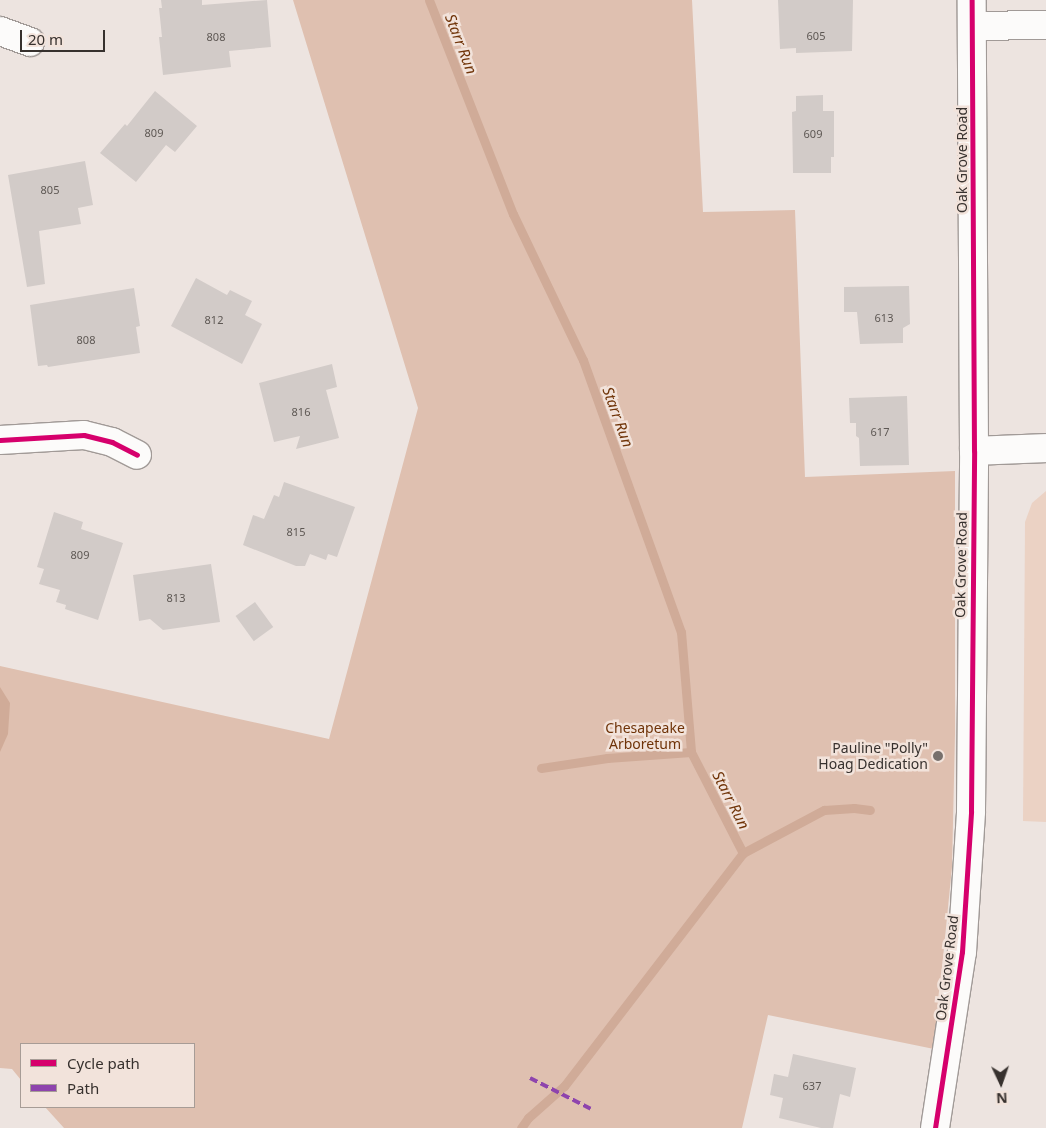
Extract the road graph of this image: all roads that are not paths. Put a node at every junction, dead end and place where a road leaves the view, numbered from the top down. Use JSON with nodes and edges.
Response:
{"nodes":[{"id":1,"x":972,"y":13,"type":"edge"},
{"id":2,"x":1046,"y":25,"type":"edge"},
{"id":3,"x":0,"y":31,"type":"edge"},
{"id":4,"x":30,"y":42,"type":"dead end"},
{"id":5,"x":0,"y":440,"type":"edge"},
{"id":6,"x":1046,"y":448,"type":"edge"},
{"id":7,"x":974,"y":451,"type":"junction"},
{"id":8,"x":137,"y":455,"type":"dead end"},
{"id":9,"x":934,"y":1128,"type":"edge"}],
"edges":[{"from":1,"to":2,"type":"street"},
{"from":1,"to":7,"type":"street","name":"Oak Grove Road"},
{"from":3,"to":4,"type":"street"},
{"from":5,"to":8,"type":"street"},
{"from":6,"to":7,"type":"street"},
{"from":7,"to":9,"type":"street","name":"Oak Grove Road"}]}
